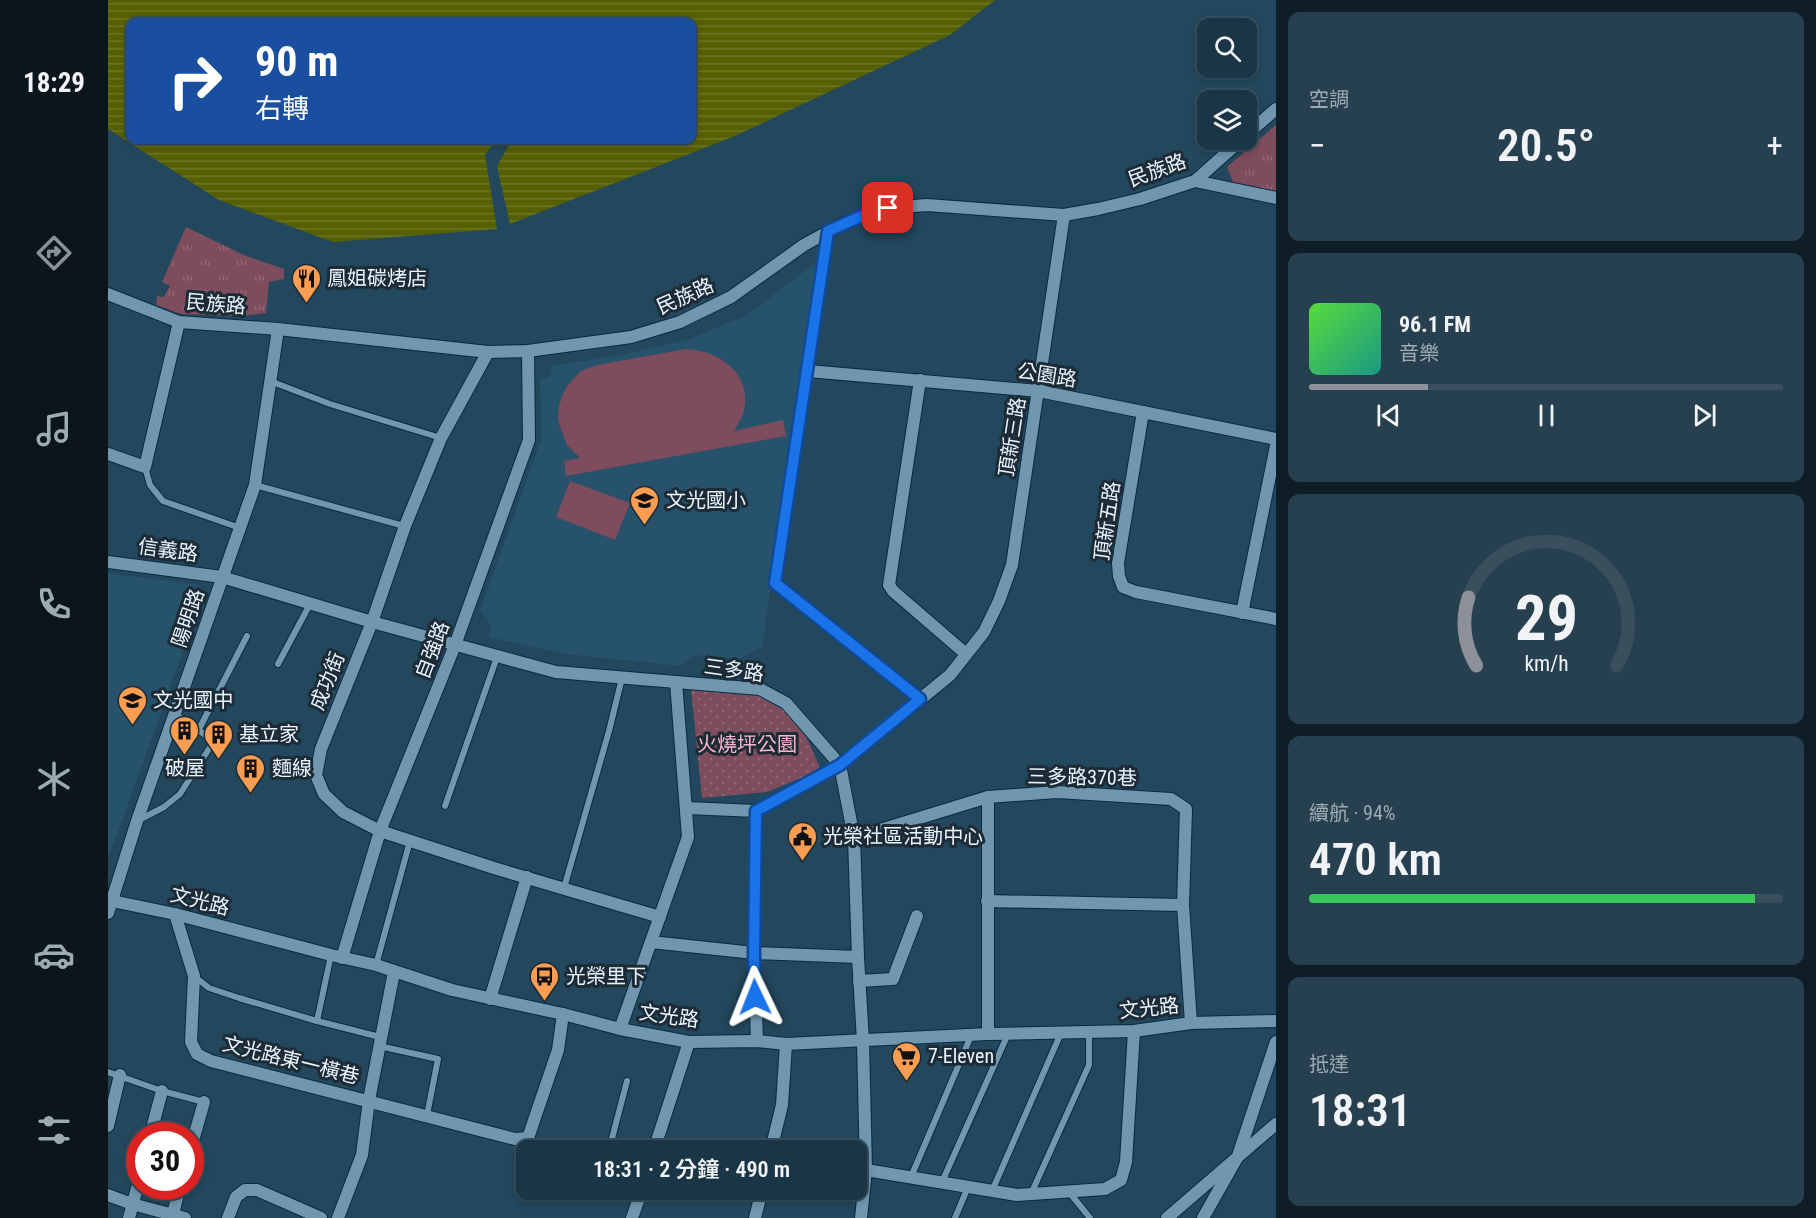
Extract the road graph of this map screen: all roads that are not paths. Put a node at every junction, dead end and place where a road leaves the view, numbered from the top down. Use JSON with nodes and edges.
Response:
{"nodes":[{"id":1,"x":1276,"y":109,"type":"edge"},
{"id":2,"x":1257,"y":125,"type":"edge"},
{"id":3,"x":1230,"y":150,"type":"edge"},
{"id":4,"x":1195,"y":181,"type":"junction"},
{"id":5,"x":1276,"y":198,"type":"edge"},
{"id":6,"x":1064,"y":215,"type":"junction"},
{"id":7,"x":828,"y":231,"type":"junction"},
{"id":8,"x":108,"y":294,"type":"edge"},
{"id":9,"x":179,"y":322,"type":"junction"},
{"id":10,"x":278,"y":329,"type":"junction"},
{"id":11,"x":528,"y":351,"type":"junction"},
{"id":12,"x":488,"y":352,"type":"junction"},
{"id":13,"x":808,"y":371,"type":"junction"},
{"id":14,"x":269,"y":380,"type":"junction"},
{"id":15,"x":920,"y":380,"type":"junction"},
{"id":16,"x":1039,"y":391,"type":"junction"},
{"id":17,"x":1143,"y":412,"type":"junction"},
{"id":18,"x":441,"y":438,"type":"junction"},
{"id":19,"x":1276,"y":439,"type":"edge"},
{"id":20,"x":1276,"y":446,"type":"edge"},
{"id":21,"x":108,"y":454,"type":"edge"},
{"id":22,"x":145,"y":467,"type":"junction"},
{"id":23,"x":255,"y":485,"type":"junction"},
{"id":24,"x":405,"y":526,"type":"junction"},
{"id":25,"x":240,"y":528,"type":"junction"},
{"id":26,"x":108,"y":562,"type":"edge"},
{"id":27,"x":222,"y":577,"type":"junction"},
{"id":28,"x":310,"y":603,"type":"junction"},
{"id":29,"x":1242,"y":612,"type":"junction"},
{"id":30,"x":1276,"y":619,"type":"edge"},
{"id":31,"x":372,"y":622,"type":"junction"},
{"id":32,"x":247,"y":636,"type":"dead end"},
{"id":33,"x":455,"y":645,"type":"junction"},
{"id":34,"x":966,"y":654,"type":"junction"},
{"id":35,"x":498,"y":656,"type":"junction"},
{"id":36,"x":278,"y":664,"type":"dead end"},
{"id":37,"x":622,"y":678,"type":"junction"},
{"id":38,"x":676,"y":682,"type":"junction"},
{"id":39,"x":920,"y":699,"type":"junction"},
{"id":40,"x":175,"y":713,"type":"junction"},
{"id":41,"x":198,"y":730,"type":"junction"},
{"id":42,"x":840,"y":765,"type":"junction"},
{"id":43,"x":988,"y":797,"type":"junction"},
{"id":44,"x":445,"y":806,"type":"dead end"},
{"id":45,"x":687,"y":808,"type":"junction"},
{"id":46,"x":756,"y":811,"type":"junction"},
{"id":47,"x":137,"y":821,"type":"junction"},
{"id":48,"x":380,"y":831,"type":"junction"},
{"id":49,"x":854,"y":838,"type":"junction"},
{"id":50,"x":410,"y":840,"type":"junction"},
{"id":51,"x":527,"y":877,"type":"junction"},
{"id":52,"x":564,"y":888,"type":"junction"},
{"id":53,"x":987,"y":901,"type":"junction"},
{"id":54,"x":109,"y":905,"type":"edge"},
{"id":55,"x":1183,"y":905,"type":"junction"},
{"id":56,"x":175,"y":914,"type":"junction"},
{"id":57,"x":660,"y":916,"type":"junction"},
{"id":58,"x":917,"y":916,"type":"dead end"},
{"id":59,"x":651,"y":942,"type":"junction"},
{"id":60,"x":754,"y":953,"type":"junction"},
{"id":61,"x":337,"y":957,"type":"junction"},
{"id":62,"x":858,"y":957,"type":"junction"},
{"id":63,"x":376,"y":965,"type":"junction"},
{"id":64,"x":394,"y":972,"type":"junction"},
{"id":65,"x":194,"y":976,"type":"junction"},
{"id":66,"x":859,"y":981,"type":"junction"},
{"id":67,"x":490,"y":999,"type":"junction"},
{"id":68,"x":563,"y":1014,"type":"junction"},
{"id":69,"x":317,"y":1021,"type":"junction"},
{"id":70,"x":1276,"y":1021,"type":"edge"},
{"id":71,"x":1191,"y":1023,"type":"junction"},
{"id":72,"x":621,"y":1029,"type":"junction"},
{"id":73,"x":1134,"y":1031,"type":"junction"},
{"id":74,"x":1089,"y":1032,"type":"junction"},
{"id":75,"x":1061,"y":1033,"type":"junction"},
{"id":76,"x":988,"y":1034,"type":"junction"},
{"id":77,"x":1008,"y":1034,"type":"junction"},
{"id":78,"x":972,"y":1035,"type":"junction"},
{"id":79,"x":379,"y":1041,"type":"junction"},
{"id":80,"x":757,"y":1041,"type":"junction"},
{"id":81,"x":863,"y":1041,"type":"junction"},
{"id":82,"x":689,"y":1042,"type":"junction"},
{"id":83,"x":1276,"y":1042,"type":"edge"},
{"id":84,"x":786,"y":1044,"type":"junction"},
{"id":85,"x":114,"y":1074,"type":"edge"},
{"id":86,"x":627,"y":1081,"type":"dead end"},
{"id":87,"x":162,"y":1090,"type":"junction"},
{"id":88,"x":369,"y":1100,"type":"junction"},
{"id":89,"x":204,"y":1102,"type":"joint"},
{"id":90,"x":427,"y":1115,"type":"junction"},
{"id":91,"x":154,"y":1122,"type":"edge"},
{"id":92,"x":198,"y":1122,"type":"edge"},
{"id":93,"x":1276,"y":1124,"type":"edge"},
{"id":94,"x":108,"y":1126,"type":"edge"},
{"id":95,"x":612,"y":1140,"type":"edge"},
{"id":96,"x":657,"y":1140,"type":"edge"},
{"id":97,"x":773,"y":1140,"type":"edge"},
{"id":98,"x":865,"y":1140,"type":"edge"},
{"id":99,"x":1238,"y":1156,"type":"junction"},
{"id":100,"x":867,"y":1170,"type":"edge"},
{"id":101,"x":911,"y":1177,"type":"junction"},
{"id":102,"x":942,"y":1182,"type":"junction"},
{"id":103,"x":968,"y":1187,"type":"junction"},
{"id":104,"x":992,"y":1191,"type":"junction"},
{"id":105,"x":1069,"y":1191,"type":"junction"},
{"id":106,"x":1031,"y":1194,"type":"junction"},
{"id":107,"x":108,"y":1195,"type":"edge"},
{"id":108,"x":133,"y":1200,"type":"edge"},
{"id":109,"x":176,"y":1200,"type":"edge"},
{"id":110,"x":638,"y":1200,"type":"edge"},
{"id":111,"x":760,"y":1200,"type":"edge"},
{"id":112,"x":863,"y":1200,"type":"edge"},
{"id":113,"x":132,"y":1204,"type":"junction"},
{"id":114,"x":172,"y":1216,"type":"edge"},
{"id":115,"x":129,"y":1218,"type":"edge"},
{"id":116,"x":185,"y":1218,"type":"edge"},
{"id":117,"x":228,"y":1218,"type":"edge"},
{"id":118,"x":321,"y":1218,"type":"edge"},
{"id":119,"x":338,"y":1218,"type":"edge"},
{"id":120,"x":632,"y":1218,"type":"edge"},
{"id":121,"x":755,"y":1218,"type":"edge"},
{"id":122,"x":861,"y":1218,"type":"edge"},
{"id":123,"x":955,"y":1218,"type":"edge"},
{"id":124,"x":1090,"y":1218,"type":"edge"},
{"id":125,"x":1167,"y":1218,"type":"edge"},
{"id":126,"x":1203,"y":1218,"type":"edge"}],
"edges":[{"from":1,"to":2,"type":"street"},
{"from":3,"to":4,"type":"street","name":"民族路"},
{"from":4,"to":5,"type":"street"},
{"from":4,"to":6,"type":"street","name":"民族路"},
{"from":6,"to":7,"type":"street","name":"民族路"},
{"from":6,"to":16,"type":"street","name":"頂新三路"},
{"from":7,"to":11,"type":"street","name":"民族路"},
{"from":7,"to":13,"type":"street"},
{"from":8,"to":9,"type":"street","name":"民族路"},
{"from":9,"to":10,"type":"street","name":"民族路"},
{"from":9,"to":22,"type":"street"},
{"from":10,"to":12,"type":"street","name":"民族路"},
{"from":10,"to":14,"type":"street","name":"陽明路"},
{"from":11,"to":12,"type":"street","name":"民族路"},
{"from":11,"to":33,"type":"street","name":"自強路"},
{"from":12,"to":18,"type":"street","name":"成功街"},
{"from":13,"to":15,"type":"street","name":"公園路"},
{"from":13,"to":39,"type":"street"},
{"from":14,"to":18,"type":"lane"},
{"from":14,"to":23,"type":"street","name":"陽明路"},
{"from":15,"to":16,"type":"street","name":"公園路"},
{"from":15,"to":34,"type":"street"},
{"from":16,"to":17,"type":"street","name":"公園路"},
{"from":16,"to":34,"type":"street","name":"頂新三路"},
{"from":17,"to":19,"type":"street","name":"公園路"},
{"from":17,"to":29,"type":"street","name":"頂新五路"},
{"from":18,"to":24,"type":"street","name":"成功街"},
{"from":20,"to":29,"type":"street"},
{"from":21,"to":22,"type":"street"},
{"from":22,"to":25,"type":"lane"},
{"from":23,"to":24,"type":"lane"},
{"from":23,"to":25,"type":"street","name":"陽明路"},
{"from":24,"to":31,"type":"street","name":"成功街"},
{"from":25,"to":27,"type":"street","name":"陽明路"},
{"from":26,"to":27,"type":"street","name":"信義路"},
{"from":27,"to":28,"type":"street","name":"三多路"},
{"from":27,"to":40,"type":"street","name":"陽明路"},
{"from":28,"to":31,"type":"street","name":"三多路"},
{"from":28,"to":36,"type":"lane"},
{"from":29,"to":30,"type":"street","name":"頂新五路"},
{"from":31,"to":33,"type":"street","name":"三多路"},
{"from":31,"to":48,"type":"street","name":"成功街"},
{"from":32,"to":41,"type":"lane"},
{"from":33,"to":35,"type":"street","name":"三多路"},
{"from":33,"to":48,"type":"street","name":"自強路"},
{"from":34,"to":39,"type":"street","name":"頂新三路"},
{"from":35,"to":37,"type":"street","name":"三多路"},
{"from":35,"to":44,"type":"lane"},
{"from":37,"to":38,"type":"street","name":"三多路"},
{"from":37,"to":52,"type":"lane"},
{"from":38,"to":42,"type":"street","name":"三多路"},
{"from":38,"to":45,"type":"street"},
{"from":39,"to":42,"type":"street","name":"頂新三路"},
{"from":40,"to":41,"type":"lane"},
{"from":40,"to":47,"type":"street","name":"陽明路"},
{"from":41,"to":47,"type":"lane"},
{"from":42,"to":46,"type":"street","name":"頂新三路"},
{"from":42,"to":49,"type":"street"},
{"from":43,"to":49,"type":"street","name":"三多路370巷"},
{"from":43,"to":53,"type":"street"},
{"from":43,"to":55,"type":"street","name":"三多路370巷"},
{"from":45,"to":46,"type":"street"},
{"from":45,"to":57,"type":"street"},
{"from":46,"to":60,"type":"street"},
{"from":47,"to":54,"type":"street","name":"陽明路"},
{"from":48,"to":50,"type":"street","name":"成功街"},
{"from":48,"to":61,"type":"street","name":"自強路"},
{"from":49,"to":62,"type":"street"},
{"from":50,"to":51,"type":"street","name":"成功街"},
{"from":50,"to":63,"type":"lane"},
{"from":51,"to":52,"type":"street","name":"成功街"},
{"from":51,"to":67,"type":"street"},
{"from":52,"to":57,"type":"street","name":"成功街"},
{"from":53,"to":55,"type":"street"},
{"from":53,"to":76,"type":"street"},
{"from":54,"to":56,"type":"street","name":"文光路"},
{"from":55,"to":71,"type":"street"},
{"from":56,"to":61,"type":"street","name":"文光路"},
{"from":56,"to":65,"type":"street","name":"文光路東一橫巷"},
{"from":57,"to":59,"type":"street"},
{"from":58,"to":66,"type":"street"},
{"from":59,"to":60,"type":"street"},
{"from":59,"to":72,"type":"street"},
{"from":60,"to":62,"type":"street"},
{"from":60,"to":80,"type":"street"},
{"from":61,"to":63,"type":"street","name":"文光路"},
{"from":61,"to":69,"type":"lane"},
{"from":62,"to":66,"type":"street"},
{"from":63,"to":64,"type":"street","name":"文光路"},
{"from":64,"to":67,"type":"street","name":"文光路"},
{"from":64,"to":79,"type":"street"},
{"from":65,"to":69,"type":"lane"},
{"from":65,"to":88,"type":"street","name":"文光路東一橫巷"},
{"from":66,"to":81,"type":"street"},
{"from":67,"to":68,"type":"street","name":"文光路"},
{"from":68,"to":72,"type":"street","name":"文光路"},
{"from":68,"to":90,"type":"street","name":"文光路東一橫巷"},
{"from":69,"to":79,"type":"lane"},
{"from":70,"to":71,"type":"street","name":"文光路"},
{"from":71,"to":73,"type":"street","name":"文光路"},
{"from":72,"to":82,"type":"street","name":"文光路"},
{"from":73,"to":74,"type":"street","name":"文光路"},
{"from":73,"to":105,"type":"street"},
{"from":74,"to":75,"type":"street","name":"文光路"},
{"from":74,"to":106,"type":"lane"},
{"from":75,"to":77,"type":"street","name":"文光路"},
{"from":75,"to":104,"type":"lane"},
{"from":76,"to":77,"type":"street","name":"文光路"},
{"from":76,"to":78,"type":"street","name":"文光路"},
{"from":77,"to":102,"type":"lane"},
{"from":78,"to":81,"type":"street","name":"文光路"},
{"from":78,"to":101,"type":"lane"},
{"from":79,"to":88,"type":"street"},
{"from":79,"to":90,"type":"lane"},
{"from":80,"to":82,"type":"street","name":"文光路"},
{"from":80,"to":84,"type":"street","name":"文光路"},
{"from":81,"to":84,"type":"street","name":"文光路"},
{"from":81,"to":98,"type":"street"},
{"from":82,"to":96,"type":"street"},
{"from":83,"to":99,"type":"street"},
{"from":84,"to":97,"type":"street"},
{"from":85,"to":87,"type":"lane"},
{"from":85,"to":94,"type":"street"},
{"from":86,"to":95,"type":"lane"},
{"from":87,"to":89,"type":"lane"},
{"from":87,"to":91,"type":"street"},
{"from":88,"to":90,"type":"street","name":"文光路東一橫巷"},
{"from":88,"to":119,"type":"street"},
{"from":89,"to":92,"type":"street"},
{"from":93,"to":99,"type":"street"},
{"from":99,"to":125,"type":"street"},
{"from":99,"to":126,"type":"street"},
{"from":100,"to":101,"type":"street"},
{"from":101,"to":102,"type":"street"},
{"from":102,"to":103,"type":"street"},
{"from":103,"to":104,"type":"street"},
{"from":103,"to":123,"type":"lane"},
{"from":104,"to":106,"type":"street"},
{"from":105,"to":106,"type":"street"},
{"from":105,"to":124,"type":"lane"},
{"from":107,"to":113,"type":"street"},
{"from":108,"to":113,"type":"street"},
{"from":109,"to":114,"type":"street"},
{"from":110,"to":120,"type":"street"},
{"from":111,"to":121,"type":"street"},
{"from":112,"to":122,"type":"street"},
{"from":113,"to":114,"type":"street"},
{"from":113,"to":115,"type":"street"},
{"from":114,"to":116,"type":"street"},
{"from":117,"to":118,"type":"street"}]}
